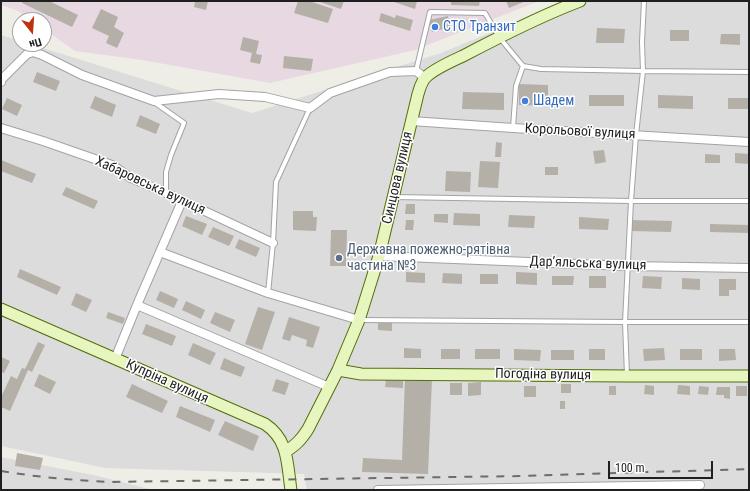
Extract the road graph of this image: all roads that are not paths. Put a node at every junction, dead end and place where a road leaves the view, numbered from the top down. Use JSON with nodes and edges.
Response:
{"nodes":[{"id":1,"x":580,"y":1,"type":"edge"},
{"id":2,"x":644,"y":1,"type":"edge"},
{"id":3,"x":499,"y":36,"type":"junction"},
{"id":4,"x":523,"y":66,"type":"junction"},
{"id":5,"x":643,"y":72,"type":"junction"},
{"id":6,"x":749,"y":72,"type":"edge"},
{"id":7,"x":421,"y":74,"type":"junction"},
{"id":8,"x":1,"y":81,"type":"edge"},
{"id":9,"x":154,"y":102,"type":"junction"},
{"id":10,"x":310,"y":108,"type":"junction"},
{"id":11,"x":411,"y":122,"type":"junction"},
{"id":12,"x":1,"y":128,"type":"edge"},
{"id":13,"x":513,"y":128,"type":"junction"},
{"id":14,"x":636,"y":135,"type":"junction"},
{"id":15,"x":749,"y":142,"type":"edge"},
{"id":16,"x":166,"y":193,"type":"junction"},
{"id":17,"x":394,"y":197,"type":"junction"},
{"id":18,"x":749,"y":200,"type":"edge"},
{"id":19,"x":182,"y":201,"type":"junction"},
{"id":20,"x":631,"y":201,"type":"junction"},
{"id":21,"x":273,"y":243,"type":"junction"},
{"id":22,"x":160,"y":252,"type":"junction"},
{"id":23,"x":379,"y":256,"type":"junction"},
{"id":24,"x":628,"y":266,"type":"junction"},
{"id":25,"x":749,"y":268,"type":"edge"},
{"id":26,"x":268,"y":293,"type":"junction"},
{"id":27,"x":137,"y":305,"type":"junction"},
{"id":28,"x":1,"y":309,"type":"edge"},
{"id":29,"x":359,"y":320,"type":"junction"},
{"id":30,"x":625,"y":322,"type":"junction"},
{"id":31,"x":749,"y":322,"type":"edge"},
{"id":32,"x":115,"y":359,"type":"junction"},
{"id":33,"x":338,"y":370,"type":"junction"},
{"id":34,"x":627,"y":376,"type":"junction"},
{"id":35,"x":749,"y":376,"type":"edge"},
{"id":36,"x":329,"y":387,"type":"junction"},
{"id":37,"x":286,"y":452,"type":"junction"},
{"id":38,"x":700,"y":485,"type":"dead end"},
{"id":39,"x":562,"y":488,"type":"edge"},
{"id":40,"x":291,"y":490,"type":"edge"},
{"id":41,"x":378,"y":490,"type":"edge"}],
"edges":[{"from":1,"to":3,"type":"street"},
{"from":2,"to":5,"type":"lane"},
{"from":3,"to":4,"type":"lane"},
{"from":3,"to":7,"type":"street"},
{"from":3,"to":7,"type":"lane"},
{"from":4,"to":5,"type":"lane"},
{"from":4,"to":13,"type":"lane"},
{"from":5,"to":6,"type":"lane"},
{"from":5,"to":14,"type":"lane"},
{"from":7,"to":10,"type":"street"},
{"from":7,"to":11,"type":"street","name":"Синцова вулиця"},
{"from":8,"to":9,"type":"street"},
{"from":9,"to":10,"type":"street"},
{"from":9,"to":16,"type":"lane"},
{"from":10,"to":21,"type":"lane"},
{"from":11,"to":13,"type":"street","name":"Корольової вулиця"},
{"from":11,"to":17,"type":"street","name":"Синцова вулиця"},
{"from":12,"to":16,"type":"street","name":"Хабаровська вулиця"},
{"from":13,"to":14,"type":"street","name":"Корольової вулиця"},
{"from":14,"to":15,"type":"street","name":"Корольової вулиця"},
{"from":14,"to":20,"type":"lane"},
{"from":16,"to":19,"type":"street","name":"Хабаровська вулиця"},
{"from":17,"to":20,"type":"lane"},
{"from":17,"to":23,"type":"street","name":"Синцова вулиця"},
{"from":18,"to":20,"type":"lane"},
{"from":19,"to":21,"type":"street","name":"Хабаровська вулиця"},
{"from":19,"to":22,"type":"street"},
{"from":20,"to":24,"type":"lane"},
{"from":21,"to":26,"type":"lane"},
{"from":22,"to":26,"type":"street"},
{"from":22,"to":27,"type":"street"},
{"from":23,"to":24,"type":"street","name":"Дар’яльська вулиця"},
{"from":23,"to":29,"type":"street","name":"Синцова вулиця"},
{"from":24,"to":25,"type":"street","name":"Дар’яльська вулиця"},
{"from":24,"to":30,"type":"lane"},
{"from":26,"to":29,"type":"street"},
{"from":27,"to":32,"type":"street"},
{"from":27,"to":36,"type":"street"},
{"from":28,"to":32,"type":"street","name":"Купріна вулиця"},
{"from":29,"to":30,"type":"lane"},
{"from":29,"to":33,"type":"street","name":"Синцова вулиця"},
{"from":30,"to":31,"type":"lane"},
{"from":30,"to":34,"type":"lane"},
{"from":32,"to":37,"type":"street","name":"Купріна вулиця"},
{"from":33,"to":34,"type":"street","name":"Погодіна вулиця"},
{"from":33,"to":36,"type":"street","name":"Синцова вулиця"},
{"from":34,"to":35,"type":"street","name":"Погодіна вулиця"},
{"from":36,"to":37,"type":"street","name":"Синцова вулиця"},
{"from":37,"to":40,"type":"street","name":"Купріна вулиця"},
{"from":38,"to":39,"type":"street"},
{"from":39,"to":41,"type":"street"}]}
